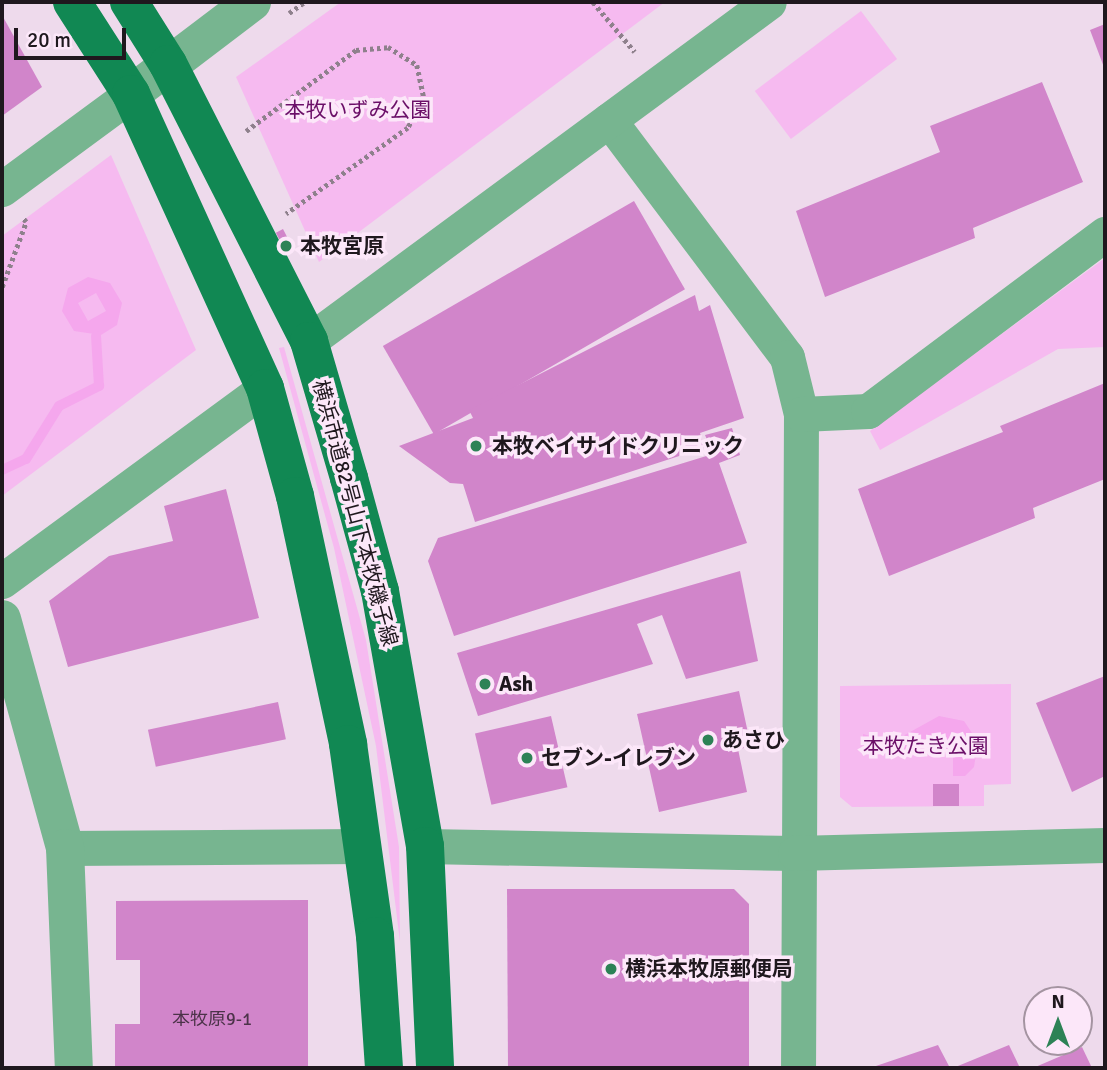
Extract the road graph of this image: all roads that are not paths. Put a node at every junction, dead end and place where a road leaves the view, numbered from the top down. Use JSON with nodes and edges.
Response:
{"nodes":[{"id":1,"x":72,"y":2,"type":"edge"},
{"id":2,"x":129,"y":2,"type":"edge"},
{"id":3,"x":769,"y":2,"type":"edge"},
{"id":4,"x":268,"y":9,"type":"edge"},
{"id":5,"x":168,"y":64,"type":"junction"},
{"id":6,"x":131,"y":94,"type":"junction"},
{"id":7,"x":609,"y":120,"type":"junction"},
{"id":8,"x":9,"y":200,"type":"edge"},
{"id":9,"x":1105,"y":234,"type":"edge"},
{"id":10,"x":309,"y":341,"type":"junction"},
{"id":11,"x":265,"y":388,"type":"junction"},
{"id":12,"x":801,"y":414,"type":"junction"},
{"id":13,"x":2,"y":581,"type":"edge"},
{"id":14,"x":2,"y":619,"type":"edge"},
{"id":15,"x":1105,"y":845,"type":"edge"},
{"id":16,"x":363,"y":846,"type":"junction"},
{"id":17,"x":425,"y":846,"type":"junction"},
{"id":18,"x":65,"y":848,"type":"junction"},
{"id":19,"x":795,"y":853,"type":"junction"},
{"id":20,"x":75,"y":1068,"type":"edge"},
{"id":21,"x":384,"y":1068,"type":"edge"},
{"id":22,"x":435,"y":1068,"type":"edge"},
{"id":23,"x":798,"y":1068,"type":"edge"}],
"edges":[{"from":1,"to":6,"type":"main road"},
{"from":2,"to":5,"type":"main road","name":"横浜市道82号山下本牧磯子線"},
{"from":3,"to":7,"type":"street"},
{"from":4,"to":5,"type":"street"},
{"from":5,"to":6,"type":"street"},
{"from":5,"to":10,"type":"main road","name":"横浜市道82号山下本牧磯子線"},
{"from":6,"to":8,"type":"street"},
{"from":6,"to":11,"type":"main road"},
{"from":7,"to":10,"type":"street"},
{"from":7,"to":12,"type":"street"},
{"from":9,"to":12,"type":"street"},
{"from":10,"to":17,"type":"main road","name":"横浜市道82号山下本牧磯子線"},
{"from":11,"to":13,"type":"street"},
{"from":11,"to":16,"type":"main road"},
{"from":12,"to":19,"type":"street"},
{"from":14,"to":18,"type":"street"},
{"from":15,"to":19,"type":"street"},
{"from":16,"to":18,"type":"street"},
{"from":16,"to":21,"type":"main road"},
{"from":17,"to":19,"type":"street"},
{"from":17,"to":22,"type":"main road","name":"横浜市道82号山下本牧磯子線"},
{"from":18,"to":20,"type":"street"},
{"from":19,"to":23,"type":"street"}]}
